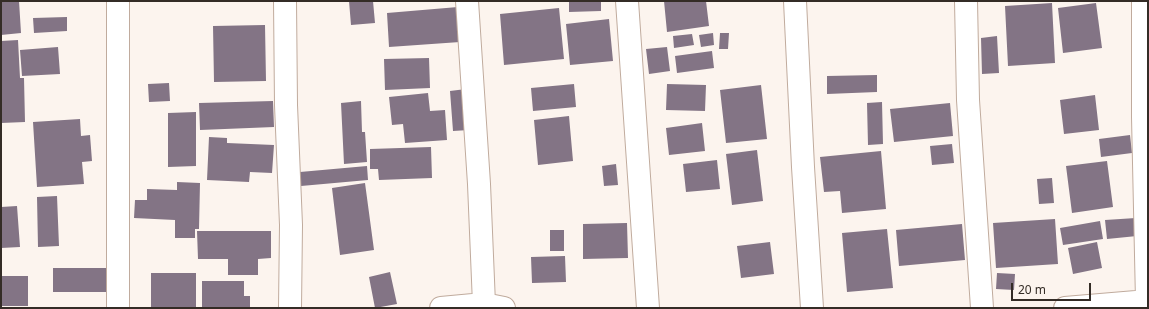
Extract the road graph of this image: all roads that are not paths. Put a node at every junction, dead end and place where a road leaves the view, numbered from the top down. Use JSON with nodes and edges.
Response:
{"nodes":[{"id":1,"x":118,"y":1,"type":"edge"},
{"id":2,"x":285,"y":1,"type":"edge"},
{"id":3,"x":466,"y":1,"type":"edge"},
{"id":4,"x":627,"y":1,"type":"edge"},
{"id":5,"x":795,"y":1,"type":"edge"},
{"id":6,"x":966,"y":1,"type":"edge"},
{"id":7,"x":1143,"y":1,"type":"edge"},
{"id":8,"x":1147,"y":301,"type":"edge"},
{"id":9,"x":494,"y":306,"type":"edge"},
{"id":10,"x":118,"y":308,"type":"edge"},
{"id":11,"x":290,"y":308,"type":"edge"},
{"id":12,"x":441,"y":308,"type":"edge"},
{"id":13,"x":648,"y":308,"type":"edge"},
{"id":14,"x":812,"y":308,"type":"edge"},
{"id":15,"x":982,"y":308,"type":"edge"},
{"id":16,"x":1065,"y":308,"type":"edge"}],
"edges":[{"from":1,"to":10,"type":"street"},
{"from":2,"to":11,"type":"street"},
{"from":3,"to":9,"type":"street"},
{"from":4,"to":13,"type":"street"},
{"from":5,"to":14,"type":"street"},
{"from":6,"to":15,"type":"street"},
{"from":7,"to":8,"type":"street"},
{"from":8,"to":16,"type":"street"},
{"from":9,"to":12,"type":"street"}]}
